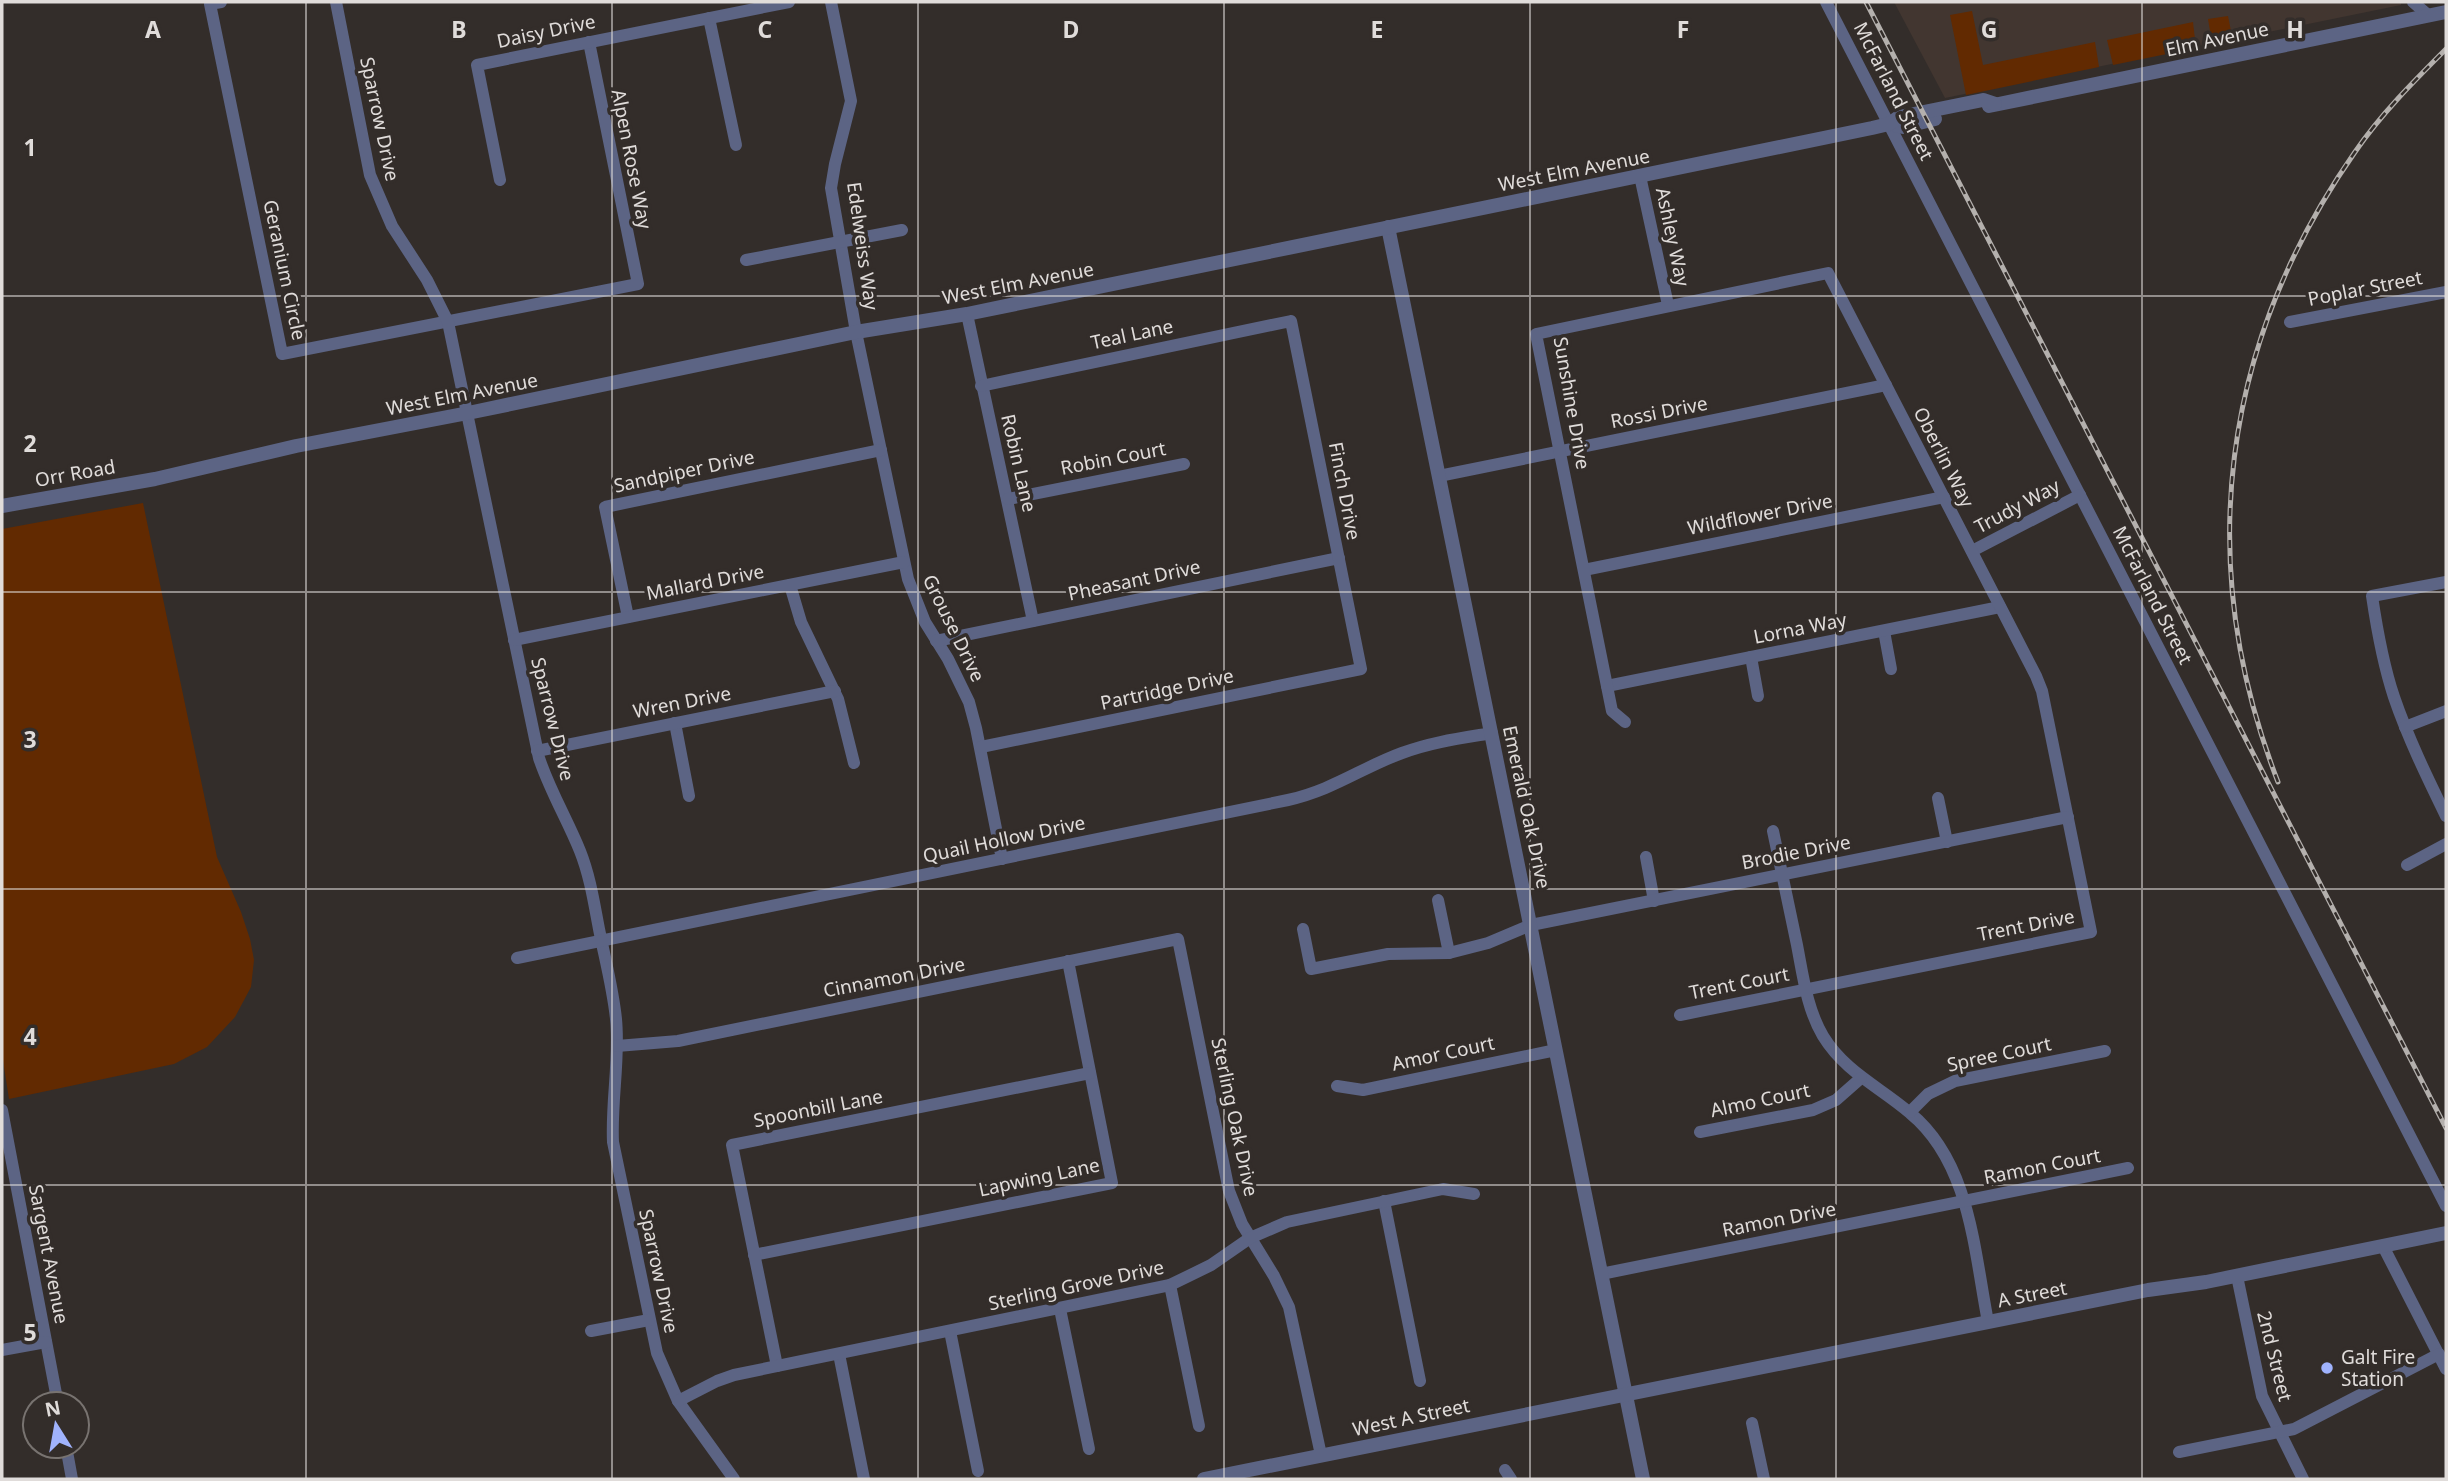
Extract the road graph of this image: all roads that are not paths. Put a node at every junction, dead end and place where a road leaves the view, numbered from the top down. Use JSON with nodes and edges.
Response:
{"nodes":[{"id":1,"x":336,"y":2,"type":"edge"},
{"id":2,"x":789,"y":2,"type":"edge"},
{"id":3,"x":831,"y":2,"type":"edge"},
{"id":4,"x":1826,"y":2,"type":"edge"},
{"id":5,"x":2413,"y":2,"type":"edge"},
{"id":6,"x":2441,"y":2,"type":"edge"},
{"id":7,"x":215,"y":3,"type":"edge"},
{"id":8,"x":2446,"y":12,"type":"edge"},
{"id":9,"x":2428,"y":15,"type":"junction"},
{"id":10,"x":709,"y":18,"type":"junction"},
{"id":11,"x":589,"y":42,"type":"junction"},
{"id":12,"x":1925,"y":117,"type":"joint"},
{"id":13,"x":1889,"y":124,"type":"junction"},
{"id":14,"x":736,"y":145,"type":"dead end"},
{"id":15,"x":1640,"y":176,"type":"junction"},
{"id":16,"x":500,"y":180,"type":"dead end"},
{"id":17,"x":1388,"y":226,"type":"junction"},
{"id":18,"x":902,"y":230,"type":"dead end"},
{"id":19,"x":840,"y":241,"type":"junction"},
{"id":20,"x":746,"y":260,"type":"dead end"},
{"id":21,"x":1828,"y":273,"type":"joint"},
{"id":22,"x":638,"y":284,"type":"joint"},
{"id":23,"x":2446,"y":292,"type":"edge"},
{"id":24,"x":1668,"y":305,"type":"junction"},
{"id":25,"x":967,"y":314,"type":"junction"},
{"id":26,"x":1291,"y":321,"type":"joint"},
{"id":27,"x":448,"y":322,"type":"junction"},
{"id":28,"x":2290,"y":322,"type":"dead end"},
{"id":29,"x":856,"y":332,"type":"junction"},
{"id":30,"x":1886,"y":385,"type":"junction"},
{"id":31,"x":981,"y":386,"type":"junction"},
{"id":32,"x":468,"y":414,"type":"junction"},
{"id":33,"x":881,"y":450,"type":"junction"},
{"id":34,"x":1560,"y":451,"type":"junction"},
{"id":35,"x":1184,"y":464,"type":"dead end"},
{"id":36,"x":1439,"y":476,"type":"junction"},
{"id":37,"x":155,"y":478,"type":"joint"},
{"id":38,"x":2080,"y":495,"type":"junction"},
{"id":39,"x":1944,"y":497,"type":"junction"},
{"id":40,"x":1008,"y":499,"type":"junction"},
{"id":41,"x":2,"y":506,"type":"edge"},
{"id":42,"x":1972,"y":551,"type":"junction"},
{"id":43,"x":1339,"y":558,"type":"junction"},
{"id":44,"x":904,"y":562,"type":"junction"},
{"id":45,"x":1584,"y":570,"type":"junction"},
{"id":46,"x":2446,"y":582,"type":"edge"},
{"id":47,"x":790,"y":585,"type":"junction"},
{"id":48,"x":2000,"y":607,"type":"junction"},
{"id":49,"x":628,"y":617,"type":"junction"},
{"id":50,"x":1033,"y":621,"type":"junction"},
{"id":51,"x":1884,"y":631,"type":"junction"},
{"id":52,"x":514,"y":640,"type":"junction"},
{"id":53,"x":936,"y":641,"type":"junction"},
{"id":54,"x":1751,"y":657,"type":"junction"},
{"id":55,"x":1361,"y":669,"type":"joint"},
{"id":56,"x":1891,"y":669,"type":"dead end"},
{"id":57,"x":1607,"y":686,"type":"junction"},
{"id":58,"x":835,"y":691,"type":"junction"},
{"id":59,"x":1758,"y":696,"type":"dead end"},
{"id":60,"x":2446,"y":712,"type":"edge"},
{"id":61,"x":1625,"y":722,"type":"dead end"},
{"id":62,"x":675,"y":723,"type":"junction"},
{"id":63,"x":2405,"y":727,"type":"junction"},
{"id":64,"x":2049,"y":728,"type":"joint"},
{"id":65,"x":1492,"y":733,"type":"junction"},
{"id":66,"x":981,"y":747,"type":"junction"},
{"id":67,"x":537,"y":751,"type":"junction"},
{"id":68,"x":854,"y":764,"type":"dead end"},
{"id":69,"x":689,"y":796,"type":"dead end"},
{"id":70,"x":1938,"y":798,"type":"dead end"},
{"id":71,"x":2446,"y":816,"type":"edge"},
{"id":72,"x":2067,"y":817,"type":"junction"},
{"id":73,"x":1773,"y":831,"type":"dead end"},
{"id":74,"x":1947,"y":842,"type":"junction"},
{"id":75,"x":2446,"y":844,"type":"edge"},
{"id":76,"x":1646,"y":858,"type":"dead end"},
{"id":77,"x":1002,"y":859,"type":"junction"},
{"id":78,"x":2407,"y":866,"type":"dead end"},
{"id":79,"x":1782,"y":875,"type":"junction"},
{"id":80,"x":1438,"y":900,"type":"dead end"},
{"id":81,"x":1654,"y":901,"type":"junction"},
{"id":82,"x":1531,"y":925,"type":"junction"},
{"id":83,"x":1303,"y":929,"type":"dead end"},
{"id":84,"x":1178,"y":939,"type":"joint"},
{"id":85,"x":602,"y":940,"type":"junction"},
{"id":86,"x":1449,"y":953,"type":"junction"},
{"id":87,"x":517,"y":958,"type":"dead end"},
{"id":88,"x":1068,"y":961,"type":"junction"},
{"id":89,"x":1806,"y":990,"type":"junction"},
{"id":90,"x":1681,"y":1015,"type":"dead end"},
{"id":91,"x":617,"y":1046,"type":"junction"},
{"id":92,"x":1556,"y":1050,"type":"junction"},
{"id":93,"x":2105,"y":1051,"type":"dead end"},
{"id":94,"x":1090,"y":1073,"type":"junction"},
{"id":95,"x":1861,"y":1078,"type":"junction"},
{"id":96,"x":1337,"y":1086,"type":"dead end"},
{"id":97,"x":2,"y":1110,"type":"edge"},
{"id":98,"x":1910,"y":1112,"type":"junction"},
{"id":99,"x":1700,"y":1132,"type":"dead end"},
{"id":100,"x":2128,"y":1168,"type":"dead end"},
{"id":101,"x":1474,"y":1194,"type":"dead end"},
{"id":102,"x":1384,"y":1201,"type":"junction"},
{"id":103,"x":1964,"y":1201,"type":"junction"},
{"id":104,"x":2446,"y":1206,"type":"edge"},
{"id":105,"x":2446,"y":1233,"type":"edge"},
{"id":106,"x":1250,"y":1238,"type":"junction"},
{"id":107,"x":2383,"y":1246,"type":"junction"},
{"id":108,"x":754,"y":1255,"type":"junction"},
{"id":109,"x":1601,"y":1274,"type":"junction"},
{"id":110,"x":2237,"y":1276,"type":"junction"},
{"id":111,"x":1170,"y":1285,"type":"junction"},
{"id":112,"x":1060,"y":1309,"type":"junction"},
{"id":113,"x":649,"y":1320,"type":"junction"},
{"id":114,"x":1988,"y":1322,"type":"junction"},
{"id":115,"x":591,"y":1331,"type":"dead end"},
{"id":116,"x":950,"y":1331,"type":"junction"},
{"id":117,"x":46,"y":1342,"type":"junction"},
{"id":118,"x":2,"y":1350,"type":"edge"},
{"id":119,"x":839,"y":1354,"type":"junction"},
{"id":120,"x":2439,"y":1354,"type":"junction"},
{"id":121,"x":777,"y":1366,"type":"junction"},
{"id":122,"x":2446,"y":1369,"type":"edge"},
{"id":123,"x":1420,"y":1381,"type":"dead end"},
{"id":124,"x":55,"y":1390,"type":"edge"},
{"id":125,"x":1626,"y":1395,"type":"junction"},
{"id":126,"x":678,"y":1401,"type":"junction"},
{"id":127,"x":1752,"y":1423,"type":"dead end"},
{"id":128,"x":1199,"y":1426,"type":"dead end"},
{"id":129,"x":2278,"y":1432,"type":"junction"},
{"id":130,"x":1088,"y":1449,"type":"dead end"},
{"id":131,"x":2179,"y":1451,"type":"dead end"},
{"id":132,"x":1321,"y":1455,"type":"junction"},
{"id":133,"x":68,"y":1460,"type":"edge"},
{"id":134,"x":978,"y":1471,"type":"dead end"},
{"id":135,"x":72,"y":1479,"type":"edge"},
{"id":136,"x":734,"y":1479,"type":"edge"},
{"id":137,"x":864,"y":1479,"type":"edge"},
{"id":138,"x":1204,"y":1479,"type":"edge"},
{"id":139,"x":1643,"y":1479,"type":"edge"},
{"id":140,"x":1764,"y":1479,"type":"edge"},
{"id":141,"x":2303,"y":1479,"type":"edge"}],
"edges":[{"from":1,"to":27,"type":"street","name":"Sparrow Drive"},
{"from":2,"to":10,"type":"street","name":"Daisy Drive"},
{"from":3,"to":19,"type":"street","name":"Edelweiss Way"},
{"from":4,"to":13,"type":"street","name":"McFarland Street"},
{"from":5,"to":9,"type":"street"},
{"from":6,"to":9,"type":"street"},
{"from":7,"to":27,"type":"street","name":"Geranium Circle"},
{"from":8,"to":9,"type":"street","name":"Elm Avenue"},
{"from":9,"to":12,"type":"street","name":"Elm Avenue"},
{"from":10,"to":11,"type":"street","name":"Daisy Drive"},
{"from":10,"to":14,"type":"street"},
{"from":11,"to":16,"type":"street","name":"Daisy Drive"},
{"from":11,"to":22,"type":"street","name":"Alpen Rose Way"},
{"from":12,"to":13,"type":"street","name":"West Elm Avenue"},
{"from":13,"to":15,"type":"street","name":"West Elm Avenue"},
{"from":13,"to":38,"type":"street","name":"McFarland Street"},
{"from":15,"to":17,"type":"street","name":"West Elm Avenue"},
{"from":15,"to":24,"type":"street","name":"Ashley Way"},
{"from":17,"to":25,"type":"street","name":"West Elm Avenue"},
{"from":17,"to":36,"type":"street","name":"Emerald Oak Drive"},
{"from":18,"to":19,"type":"street"},
{"from":19,"to":20,"type":"street"},
{"from":19,"to":29,"type":"street","name":"Edelweiss Way"},
{"from":21,"to":24,"type":"street","name":"Sunshine Drive"},
{"from":21,"to":30,"type":"street","name":"Oberlin Way"},
{"from":22,"to":27,"type":"street","name":"Geranium Circle"},
{"from":23,"to":28,"type":"street","name":"Poplar Street"},
{"from":24,"to":34,"type":"street","name":"Sunshine Drive"},
{"from":25,"to":29,"type":"street","name":"West Elm Avenue"},
{"from":25,"to":31,"type":"street","name":"Robin Lane"},
{"from":26,"to":31,"type":"street","name":"Teal Lane"},
{"from":26,"to":43,"type":"street","name":"Finch Drive"},
{"from":27,"to":32,"type":"street","name":"Sparrow Drive"},
{"from":29,"to":32,"type":"street","name":"West Elm Avenue"},
{"from":29,"to":33,"type":"street","name":"Grouse Drive"},
{"from":30,"to":34,"type":"street","name":"Rossi Drive"},
{"from":30,"to":39,"type":"street","name":"Oberlin Way"},
{"from":31,"to":40,"type":"street","name":"Robin Lane"},
{"from":32,"to":37,"type":"street","name":"West Elm Avenue"},
{"from":32,"to":52,"type":"street","name":"Sparrow Drive"},
{"from":33,"to":44,"type":"street","name":"Grouse Drive"},
{"from":33,"to":49,"type":"street","name":"Sandpiper Drive"},
{"from":34,"to":36,"type":"street","name":"Rossi Drive"},
{"from":34,"to":45,"type":"street","name":"Sunshine Drive"},
{"from":35,"to":40,"type":"street","name":"Robin Court"},
{"from":36,"to":65,"type":"street","name":"Emerald Oak Drive"},
{"from":37,"to":41,"type":"street","name":"Orr Road"},
{"from":38,"to":42,"type":"street","name":"Trudy Way"},
{"from":38,"to":104,"type":"street","name":"McFarland Street"},
{"from":39,"to":42,"type":"street","name":"Oberlin Way"},
{"from":39,"to":45,"type":"street","name":"Wildflower Drive"},
{"from":40,"to":50,"type":"street","name":"Robin Lane"},
{"from":42,"to":48,"type":"street","name":"Oberlin Way"},
{"from":43,"to":50,"type":"street","name":"Pheasant Drive"},
{"from":43,"to":55,"type":"street","name":"Finch Drive"},
{"from":44,"to":47,"type":"street","name":"Mallard Drive"},
{"from":44,"to":53,"type":"street","name":"Grouse Drive"},
{"from":45,"to":57,"type":"street","name":"Sunshine Drive"},
{"from":46,"to":63,"type":"street"},
{"from":47,"to":49,"type":"street","name":"Mallard Drive"},
{"from":47,"to":58,"type":"street"},
{"from":48,"to":51,"type":"street","name":"Lorna Way"},
{"from":48,"to":64,"type":"street","name":"Oberlin Way"},
{"from":49,"to":52,"type":"street","name":"Mallard Drive"},
{"from":50,"to":53,"type":"street","name":"Pheasant Drive"},
{"from":51,"to":54,"type":"street","name":"Lorna Way"},
{"from":51,"to":56,"type":"street"},
{"from":52,"to":67,"type":"street","name":"Sparrow Drive"},
{"from":53,"to":66,"type":"street","name":"Grouse Drive"},
{"from":54,"to":57,"type":"street","name":"Lorna Way"},
{"from":54,"to":59,"type":"street"},
{"from":55,"to":66,"type":"street","name":"Partridge Drive"},
{"from":57,"to":61,"type":"street","name":"Sunshine Drive"},
{"from":58,"to":62,"type":"street","name":"Wren Drive"},
{"from":58,"to":68,"type":"street"},
{"from":60,"to":63,"type":"street"},
{"from":62,"to":67,"type":"street","name":"Wren Drive"},
{"from":62,"to":69,"type":"street"},
{"from":63,"to":71,"type":"street"},
{"from":64,"to":72,"type":"street","name":"Trent Drive"},
{"from":65,"to":77,"type":"street","name":"Quail Hollow Drive"},
{"from":65,"to":82,"type":"street","name":"Emerald Oak Drive"},
{"from":66,"to":77,"type":"street","name":"Grouse Drive"},
{"from":67,"to":85,"type":"street","name":"Sparrow Drive"},
{"from":70,"to":74,"type":"street"},
{"from":72,"to":74,"type":"street","name":"Brodie Drive"},
{"from":72,"to":89,"type":"street","name":"Trent Drive"},
{"from":73,"to":79,"type":"street"},
{"from":74,"to":79,"type":"street","name":"Brodie Drive"},
{"from":75,"to":78,"type":"street"},
{"from":76,"to":81,"type":"street"},
{"from":77,"to":85,"type":"street","name":"Quail Hollow Drive"},
{"from":79,"to":81,"type":"street","name":"Brodie Drive"},
{"from":79,"to":89,"type":"street"},
{"from":80,"to":86,"type":"street"},
{"from":81,"to":82,"type":"street","name":"Brodie Drive"},
{"from":82,"to":86,"type":"street","name":"Brodie Drive"},
{"from":82,"to":92,"type":"street","name":"Emerald Oak Drive"},
{"from":83,"to":86,"type":"street","name":"Brodie Drive"},
{"from":84,"to":88,"type":"street","name":"Cinnamon Drive"},
{"from":84,"to":106,"type":"street","name":"Sterling Oak Drive"},
{"from":85,"to":87,"type":"street","name":"Quail Hollow Drive"},
{"from":85,"to":91,"type":"street","name":"Sparrow Drive"},
{"from":88,"to":91,"type":"street","name":"Cinnamon Drive"},
{"from":88,"to":94,"type":"street","name":"Lapwing Lane"},
{"from":89,"to":90,"type":"street","name":"Trent Court"},
{"from":89,"to":95,"type":"street"},
{"from":91,"to":113,"type":"street","name":"Sparrow Drive"},
{"from":92,"to":96,"type":"street","name":"Amor Court"},
{"from":92,"to":109,"type":"street","name":"Emerald Oak Drive"},
{"from":93,"to":98,"type":"street","name":"Spree Court"},
{"from":94,"to":108,"type":"street","name":"Lapwing Lane"},
{"from":94,"to":108,"type":"street","name":"Spoonbill Lane"},
{"from":95,"to":98,"type":"street"},
{"from":95,"to":99,"type":"street","name":"Almo Court"},
{"from":97,"to":117,"type":"street","name":"Sargent Avenue"},
{"from":98,"to":103,"type":"street"},
{"from":100,"to":103,"type":"street","name":"Ramon Court"},
{"from":101,"to":102,"type":"street","name":"Sterling Grove Drive"},
{"from":102,"to":106,"type":"street","name":"Sterling Grove Drive"},
{"from":102,"to":123,"type":"street"},
{"from":103,"to":109,"type":"street","name":"Ramon Drive"},
{"from":103,"to":114,"type":"street"},
{"from":105,"to":107,"type":"street","name":"A Street"},
{"from":106,"to":111,"type":"street","name":"Sterling Grove Drive"},
{"from":106,"to":132,"type":"street","name":"Sterling Oak Drive"},
{"from":107,"to":110,"type":"street","name":"A Street"},
{"from":107,"to":120,"type":"street"},
{"from":108,"to":121,"type":"street","name":"Spoonbill Lane"},
{"from":109,"to":125,"type":"street","name":"Emerald Oak Drive"},
{"from":110,"to":114,"type":"street","name":"A Street"},
{"from":110,"to":129,"type":"street","name":"2nd Street"},
{"from":111,"to":112,"type":"street","name":"Sterling Grove Drive"},
{"from":111,"to":128,"type":"street"},
{"from":112,"to":116,"type":"street","name":"Sterling Grove Drive"},
{"from":112,"to":130,"type":"street"},
{"from":113,"to":115,"type":"street"},
{"from":113,"to":126,"type":"street","name":"Sparrow Drive"},
{"from":114,"to":125,"type":"street","name":"A Street"},
{"from":116,"to":119,"type":"street","name":"Sterling Grove Drive"},
{"from":116,"to":134,"type":"street"},
{"from":117,"to":118,"type":"street"},
{"from":117,"to":124,"type":"street","name":"Sargent Avenue"},
{"from":119,"to":121,"type":"street","name":"Sterling Grove Drive"},
{"from":119,"to":137,"type":"street"},
{"from":120,"to":122,"type":"street"},
{"from":120,"to":129,"type":"street"},
{"from":121,"to":126,"type":"street","name":"Sterling Grove Drive"},
{"from":125,"to":132,"type":"street","name":"West A Street"},
{"from":125,"to":139,"type":"street","name":"Emerald Oak Drive"},
{"from":126,"to":136,"type":"street","name":"Sparrow Drive"},
{"from":127,"to":140,"type":"street"},
{"from":129,"to":131,"type":"street"},
{"from":129,"to":141,"type":"street","name":"2nd Street"},
{"from":132,"to":138,"type":"street","name":"West A Street"},
{"from":133,"to":135,"type":"street"}]}
